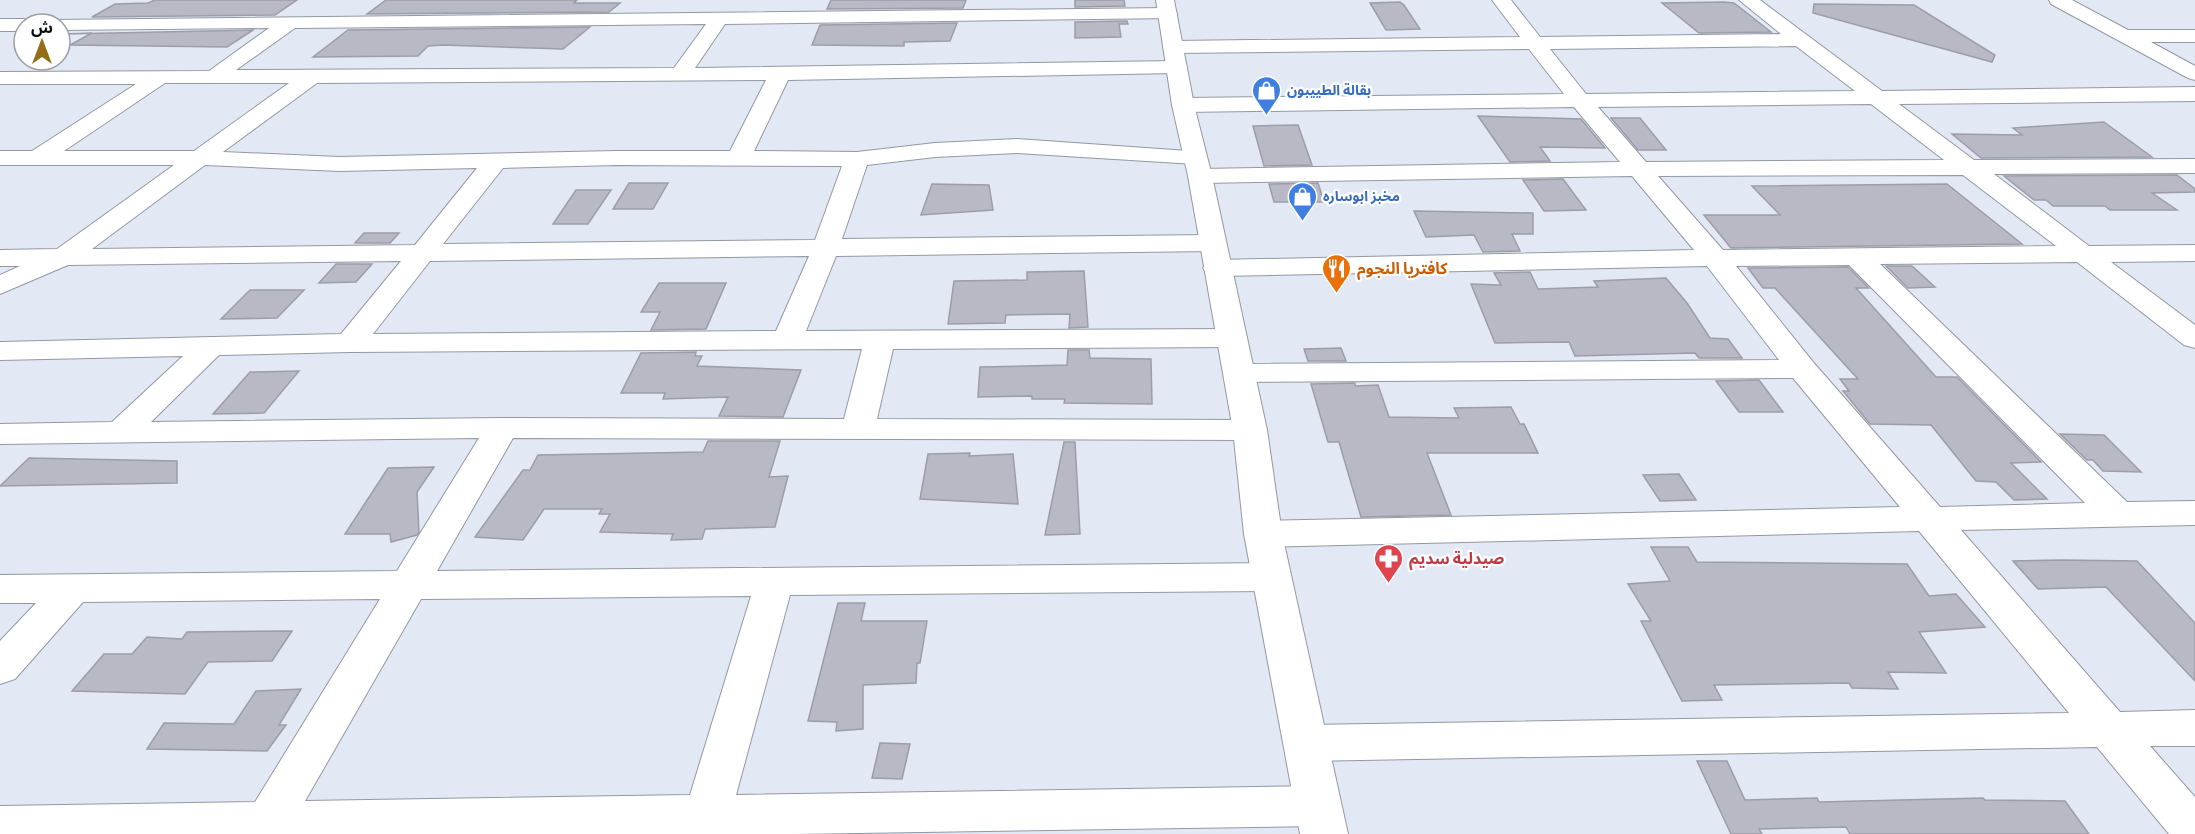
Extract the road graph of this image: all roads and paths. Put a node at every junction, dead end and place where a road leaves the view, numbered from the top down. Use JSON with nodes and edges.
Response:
{"nodes":[{"id":1,"x":412,"y":0,"type":"edge"},
{"id":2,"x":809,"y":0,"type":"edge"},
{"id":3,"x":1500,"y":0,"type":"edge"},
{"id":4,"x":1748,"y":0,"type":"edge"},
{"id":5,"x":2058,"y":0,"type":"edge"},
{"id":6,"x":1166,"y":7,"type":"edge"},
{"id":7,"x":800,"y":18,"type":"junction"},
{"id":8,"x":719,"y":19,"type":"junction"},
{"id":9,"x":387,"y":21,"type":"junction"},
{"id":10,"x":289,"y":23,"type":"junction"},
{"id":11,"x":72,"y":24,"type":"edge"},
{"id":12,"x":2124,"y":36,"type":"junction"},
{"id":13,"x":2195,"y":36,"type":"edge"},
{"id":14,"x":1800,"y":40,"type":"junction"},
{"id":15,"x":1533,"y":43,"type":"junction"},
{"id":16,"x":1175,"y":57,"type":"junction"},
{"id":17,"x":680,"y":74,"type":"junction"},
{"id":18,"x":780,"y":74,"type":"junction"},
{"id":19,"x":2195,"y":74,"type":"edge"},
{"id":20,"x":311,"y":77,"type":"junction"},
{"id":21,"x":0,"y":78,"type":"edge"},
{"id":22,"x":159,"y":78,"type":"junction"},
{"id":23,"x":212,"y":78,"type":"junction"},
{"id":24,"x":2195,"y":94,"type":"edge"},
{"id":25,"x":1875,"y":96,"type":"junction"},
{"id":26,"x":1579,"y":99,"type":"junction"},
{"id":27,"x":1183,"y":105,"type":"junction"},
{"id":28,"x":0,"y":158,"type":"edge"},
{"id":29,"x":38,"y":158,"type":"junction"},
{"id":30,"x":198,"y":158,"type":"junction"},
{"id":31,"x":856,"y":159,"type":"junction"},
{"id":32,"x":738,"y":160,"type":"junction"},
{"id":33,"x":496,"y":161,"type":"junction"},
{"id":34,"x":1198,"y":166,"type":"junction"},
{"id":35,"x":1965,"y":166,"type":"junction"},
{"id":36,"x":2195,"y":166,"type":"edge"},
{"id":37,"x":1638,"y":169,"type":"junction"},
{"id":38,"x":826,"y":248,"type":"junction"},
{"id":39,"x":425,"y":251,"type":"junction"},
{"id":40,"x":2195,"y":253,"type":"edge"},
{"id":41,"x":2083,"y":254,"type":"junction"},
{"id":42,"x":1215,"y":256,"type":"junction"},
{"id":43,"x":1857,"y":257,"type":"junction"},
{"id":44,"x":0,"y":258,"type":"edge"},
{"id":45,"x":62,"y":258,"type":"junction"},
{"id":46,"x":1715,"y":258,"type":"junction"},
{"id":47,"x":0,"y":285,"type":"edge"},
{"id":48,"x":1232,"y":338,"type":"junction"},
{"id":49,"x":880,"y":339,"type":"junction"},
{"id":50,"x":2195,"y":339,"type":"edge"},
{"id":51,"x":787,"y":340,"type":"junction"},
{"id":52,"x":350,"y":344,"type":"junction"},
{"id":53,"x":210,"y":347,"type":"junction"},
{"id":54,"x":0,"y":351,"type":"edge"},
{"id":55,"x":1802,"y":369,"type":"junction"},
{"id":56,"x":1240,"y":373,"type":"junction"},
{"id":57,"x":502,"y":428,"type":"junction"},
{"id":58,"x":858,"y":429,"type":"junction"},
{"id":59,"x":1250,"y":430,"type":"junction"},
{"id":60,"x":121,"y":432,"type":"junction"},
{"id":61,"x":0,"y":434,"type":"edge"},
{"id":62,"x":2195,"y":513,"type":"edge"},
{"id":63,"x":2117,"y":514,"type":"junction"},
{"id":64,"x":1930,"y":518,"type":"junction"},
{"id":65,"x":1263,"y":534,"type":"junction"},
{"id":66,"x":1272,"y":577,"type":"junction"},
{"id":67,"x":410,"y":583,"type":"junction"},
{"id":68,"x":774,"y":583,"type":"junction"},
{"id":69,"x":74,"y":587,"type":"junction"},
{"id":70,"x":0,"y":589,"type":"edge"},
{"id":71,"x":0,"y":668,"type":"edge"},
{"id":72,"x":2195,"y":728,"type":"edge"},
{"id":73,"x":2110,"y":730,"type":"junction"},
{"id":74,"x":1306,"y":743,"type":"junction"},
{"id":75,"x":1321,"y":820,"type":"edge"},
{"id":76,"x":269,"y":821,"type":"junction"},
{"id":77,"x":704,"y":825,"type":"edge"},
{"id":78,"x":0,"y":826,"type":"edge"},
{"id":79,"x":2195,"y":831,"type":"edge"}],
"edges":[{"from":1,"to":9,"type":"street"},
{"from":2,"to":7,"type":"street"},
{"from":3,"to":15,"type":"street"},
{"from":4,"to":14,"type":"street"},
{"from":5,"to":12,"type":"street"},
{"from":6,"to":7,"type":"street"},
{"from":6,"to":16,"type":"street"},
{"from":7,"to":8,"type":"street"},
{"from":8,"to":9,"type":"street"},
{"from":8,"to":17,"type":"street"},
{"from":9,"to":10,"type":"street"},
{"from":10,"to":11,"type":"street"},
{"from":10,"to":23,"type":"street"},
{"from":12,"to":13,"type":"street"},
{"from":12,"to":19,"type":"street"},
{"from":14,"to":15,"type":"street"},
{"from":14,"to":25,"type":"street"},
{"from":15,"to":16,"type":"street"},
{"from":15,"to":26,"type":"street"},
{"from":16,"to":18,"type":"street"},
{"from":16,"to":27,"type":"street"},
{"from":17,"to":18,"type":"street"},
{"from":17,"to":20,"type":"street"},
{"from":18,"to":32,"type":"street"},
{"from":20,"to":23,"type":"street"},
{"from":20,"to":30,"type":"street"},
{"from":21,"to":22,"type":"street"},
{"from":22,"to":23,"type":"street"},
{"from":22,"to":29,"type":"street"},
{"from":24,"to":25,"type":"street"},
{"from":25,"to":26,"type":"street"},
{"from":25,"to":35,"type":"street"},
{"from":26,"to":27,"type":"street"},
{"from":26,"to":37,"type":"street"},
{"from":27,"to":34,"type":"street"},
{"from":28,"to":29,"type":"street"},
{"from":29,"to":30,"type":"street"},
{"from":30,"to":33,"type":"street"},
{"from":30,"to":45,"type":"street"},
{"from":31,"to":32,"type":"street"},
{"from":31,"to":34,"type":"street"},
{"from":31,"to":38,"type":"street"},
{"from":32,"to":33,"type":"street"},
{"from":33,"to":39,"type":"street"},
{"from":34,"to":37,"type":"street"},
{"from":34,"to":42,"type":"street"},
{"from":35,"to":36,"type":"street"},
{"from":35,"to":37,"type":"street"},
{"from":35,"to":41,"type":"street"},
{"from":37,"to":46,"type":"street"},
{"from":38,"to":39,"type":"street"},
{"from":38,"to":42,"type":"street"},
{"from":38,"to":51,"type":"street"},
{"from":39,"to":45,"type":"street"},
{"from":39,"to":52,"type":"street"},
{"from":40,"to":41,"type":"street"},
{"from":41,"to":43,"type":"street"},
{"from":41,"to":50,"type":"street"},
{"from":42,"to":46,"type":"street"},
{"from":42,"to":48,"type":"street"},
{"from":43,"to":46,"type":"street"},
{"from":43,"to":63,"type":"street"},
{"from":44,"to":45,"type":"street"},
{"from":45,"to":47,"type":"street"},
{"from":46,"to":55,"type":"street"},
{"from":48,"to":49,"type":"street"},
{"from":48,"to":56,"type":"street"},
{"from":49,"to":51,"type":"street"},
{"from":49,"to":58,"type":"street"},
{"from":51,"to":52,"type":"street"},
{"from":52,"to":53,"type":"street"},
{"from":53,"to":54,"type":"street"},
{"from":53,"to":60,"type":"street"},
{"from":55,"to":56,"type":"street"},
{"from":55,"to":64,"type":"street"},
{"from":56,"to":59,"type":"street"},
{"from":57,"to":58,"type":"street"},
{"from":57,"to":60,"type":"street"},
{"from":57,"to":67,"type":"street"},
{"from":58,"to":59,"type":"street"},
{"from":59,"to":65,"type":"street"},
{"from":60,"to":61,"type":"street"},
{"from":62,"to":63,"type":"street"},
{"from":63,"to":64,"type":"street"},
{"from":64,"to":65,"type":"street"},
{"from":64,"to":73,"type":"street"},
{"from":65,"to":66,"type":"street"},
{"from":66,"to":68,"type":"street"},
{"from":66,"to":74,"type":"street"},
{"from":67,"to":68,"type":"street"},
{"from":67,"to":69,"type":"street"},
{"from":67,"to":76,"type":"street"},
{"from":68,"to":77,"type":"street"},
{"from":69,"to":70,"type":"street"},
{"from":69,"to":71,"type":"street"},
{"from":72,"to":73,"type":"street"},
{"from":73,"to":74,"type":"street"},
{"from":73,"to":79,"type":"street"},
{"from":74,"to":75,"type":"street"},
{"from":75,"to":77,"type":"street"},
{"from":76,"to":77,"type":"street"},
{"from":76,"to":78,"type":"street"}]}
